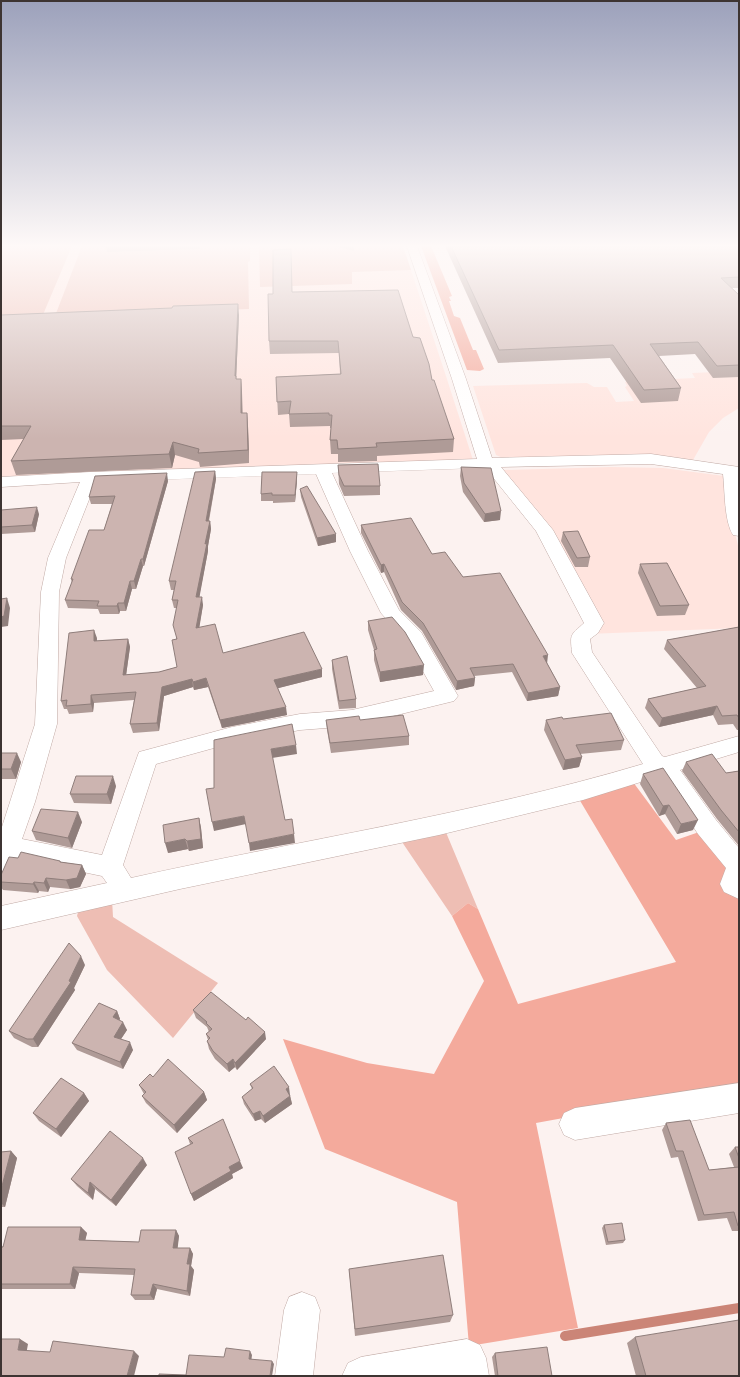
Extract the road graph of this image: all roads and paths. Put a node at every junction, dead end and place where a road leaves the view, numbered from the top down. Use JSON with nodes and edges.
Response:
{"nodes":[{"id":1,"x":435,"y":310,"type":"edge"},
{"id":2,"x":486,"y":463,"type":"junction"},
{"id":3,"x":322,"y":469,"type":"junction"},
{"id":4,"x":736,"y":471,"type":"edge"},
{"id":5,"x":90,"y":477,"type":"junction"},
{"id":6,"x":1,"y":482,"type":"edge"},
{"id":7,"x":739,"y":531,"type":"edge"},
{"id":8,"x":739,"y":744,"type":"edge"},
{"id":9,"x":665,"y":766,"type":"junction"},
{"id":10,"x":3,"y":851,"type":"edge"},
{"id":11,"x":110,"y":867,"type":"junction"},
{"id":12,"x":739,"y":888,"type":"edge"},
{"id":13,"x":126,"y":890,"type":"junction"},
{"id":14,"x":1,"y":918,"type":"edge"},
{"id":15,"x":739,"y":1098,"type":"edge"},
{"id":16,"x":575,"y":1124,"type":"dead end"},
{"id":17,"x":302,"y":1310,"type":"dead end"},
{"id":18,"x":294,"y":1376,"type":"edge"},
{"id":19,"x":361,"y":1376,"type":"edge"},
{"id":20,"x":470,"y":1376,"type":"edge"}],
"edges":[{"from":1,"to":2,"type":"street"},
{"from":2,"to":3,"type":"street"},
{"from":2,"to":4,"type":"street"},
{"from":2,"to":9,"type":"street"},
{"from":3,"to":5,"type":"street"},
{"from":3,"to":11,"type":"street"},
{"from":4,"to":7,"type":"street"},
{"from":5,"to":6,"type":"street"},
{"from":5,"to":10,"type":"street"},
{"from":8,"to":9,"type":"street"},
{"from":9,"to":12,"type":"street"},
{"from":9,"to":13,"type":"street"},
{"from":10,"to":11,"type":"street"},
{"from":11,"to":13,"type":"street"},
{"from":13,"to":14,"type":"street"},
{"from":15,"to":16,"type":"street"},
{"from":17,"to":18,"type":"street"},
{"from":19,"to":20,"type":"street"}]}
